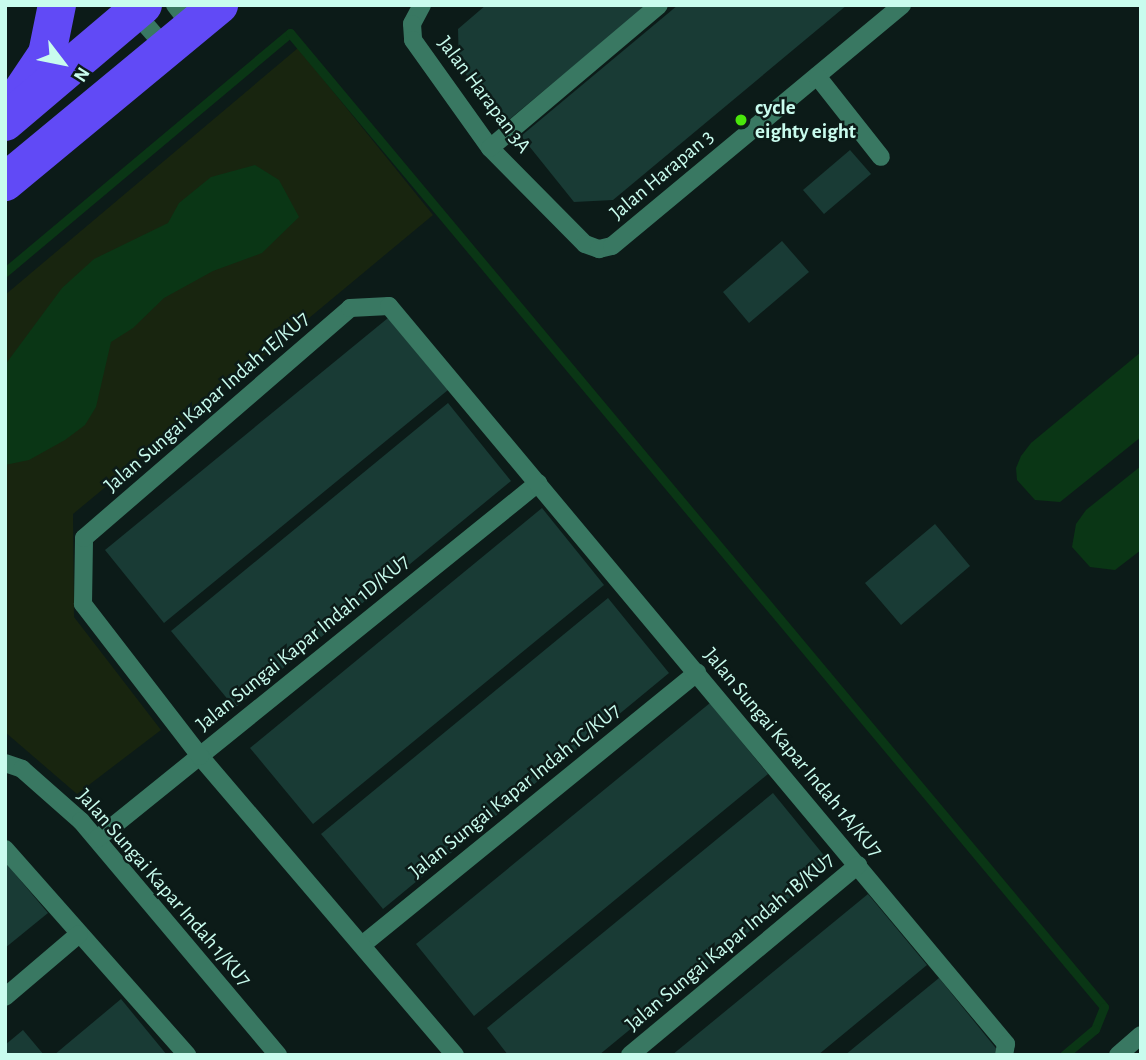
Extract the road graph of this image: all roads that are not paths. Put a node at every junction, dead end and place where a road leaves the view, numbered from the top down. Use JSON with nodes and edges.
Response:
{"nodes":[{"id":1,"x":57,"y":5,"type":"edge"},
{"id":2,"x":422,"y":5,"type":"edge"},
{"id":3,"x":659,"y":5,"type":"edge"},
{"id":4,"x":902,"y":5,"type":"edge"},
{"id":5,"x":136,"y":7,"type":"edge"},
{"id":6,"x":188,"y":22,"type":"edge"},
{"id":7,"x":817,"y":76,"type":"junction"},
{"id":8,"x":5,"y":116,"type":"edge"},
{"id":9,"x":5,"y":122,"type":"edge"},
{"id":10,"x":490,"y":148,"type":"junction"},
{"id":11,"x":881,"y":158,"type":"dead end"},
{"id":12,"x":5,"y":182,"type":"edge"},
{"id":13,"x":612,"y":246,"type":"joint"},
{"id":14,"x":538,"y":482,"type":"junction"},
{"id":15,"x":697,"y":673,"type":"junction"},
{"id":16,"x":200,"y":756,"type":"junction"},
{"id":17,"x":5,"y":763,"type":"edge"},
{"id":18,"x":97,"y":839,"type":"junction"},
{"id":19,"x":5,"y":849,"type":"edge"},
{"id":20,"x":858,"y":865,"type":"junction"},
{"id":21,"x":79,"y":934,"type":"junction"},
{"id":22,"x":362,"y":945,"type":"junction"},
{"id":23,"x":5,"y":997,"type":"edge"},
{"id":24,"x":1141,"y":1035,"type":"edge"},
{"id":25,"x":271,"y":1053,"type":"edge"},
{"id":26,"x":187,"y":1055,"type":"edge"},
{"id":27,"x":456,"y":1055,"type":"edge"},
{"id":28,"x":630,"y":1055,"type":"edge"},
{"id":29,"x":1004,"y":1055,"type":"edge"},
{"id":30,"x":1118,"y":1055,"type":"edge"}],
"edges":[{"from":1,"to":8,"type":"highway"},
{"from":2,"to":10,"type":"street","name":"Jalan Harapan 3A"},
{"from":3,"to":10,"type":"street"},
{"from":4,"to":7,"type":"street","name":"Jalan Harapan 3"},
{"from":5,"to":6,"type":"street"},
{"from":5,"to":9,"type":"highway"},
{"from":6,"to":12,"type":"highway"},
{"from":7,"to":11,"type":"street"},
{"from":7,"to":13,"type":"street","name":"Jalan Harapan 3"},
{"from":10,"to":13,"type":"street","name":"Jalan Harapan 3A"},
{"from":14,"to":15,"type":"street","name":"Jalan Sungai Kapar Indah 1A/KU7"},
{"from":14,"to":16,"type":"street","name":"Jalan Sungai Kapar Indah 1D/KU7"},
{"from":14,"to":16,"type":"street","name":"Jalan Sungai Kapar Indah 1E/KU7"},
{"from":15,"to":20,"type":"street","name":"Jalan Sungai Kapar Indah 1A/KU7"},
{"from":15,"to":22,"type":"street","name":"Jalan Sungai Kapar Indah 1C/KU7"},
{"from":16,"to":18,"type":"street","name":"Jalan Sungai Kapar Indah 1D/KU7"},
{"from":16,"to":22,"type":"street"},
{"from":17,"to":18,"type":"street","name":"Jalan Sungai Kapar Indah 1/KU7"},
{"from":18,"to":25,"type":"street","name":"Jalan Sungai Kapar Indah 1/KU7"},
{"from":19,"to":21,"type":"street"},
{"from":20,"to":28,"type":"street","name":"Jalan Sungai Kapar Indah 1B/KU7"},
{"from":20,"to":29,"type":"street","name":"Jalan Sungai Kapar Indah 1A/KU7"},
{"from":21,"to":23,"type":"street"},
{"from":21,"to":26,"type":"street"},
{"from":22,"to":27,"type":"street"},
{"from":24,"to":30,"type":"street"}]}
